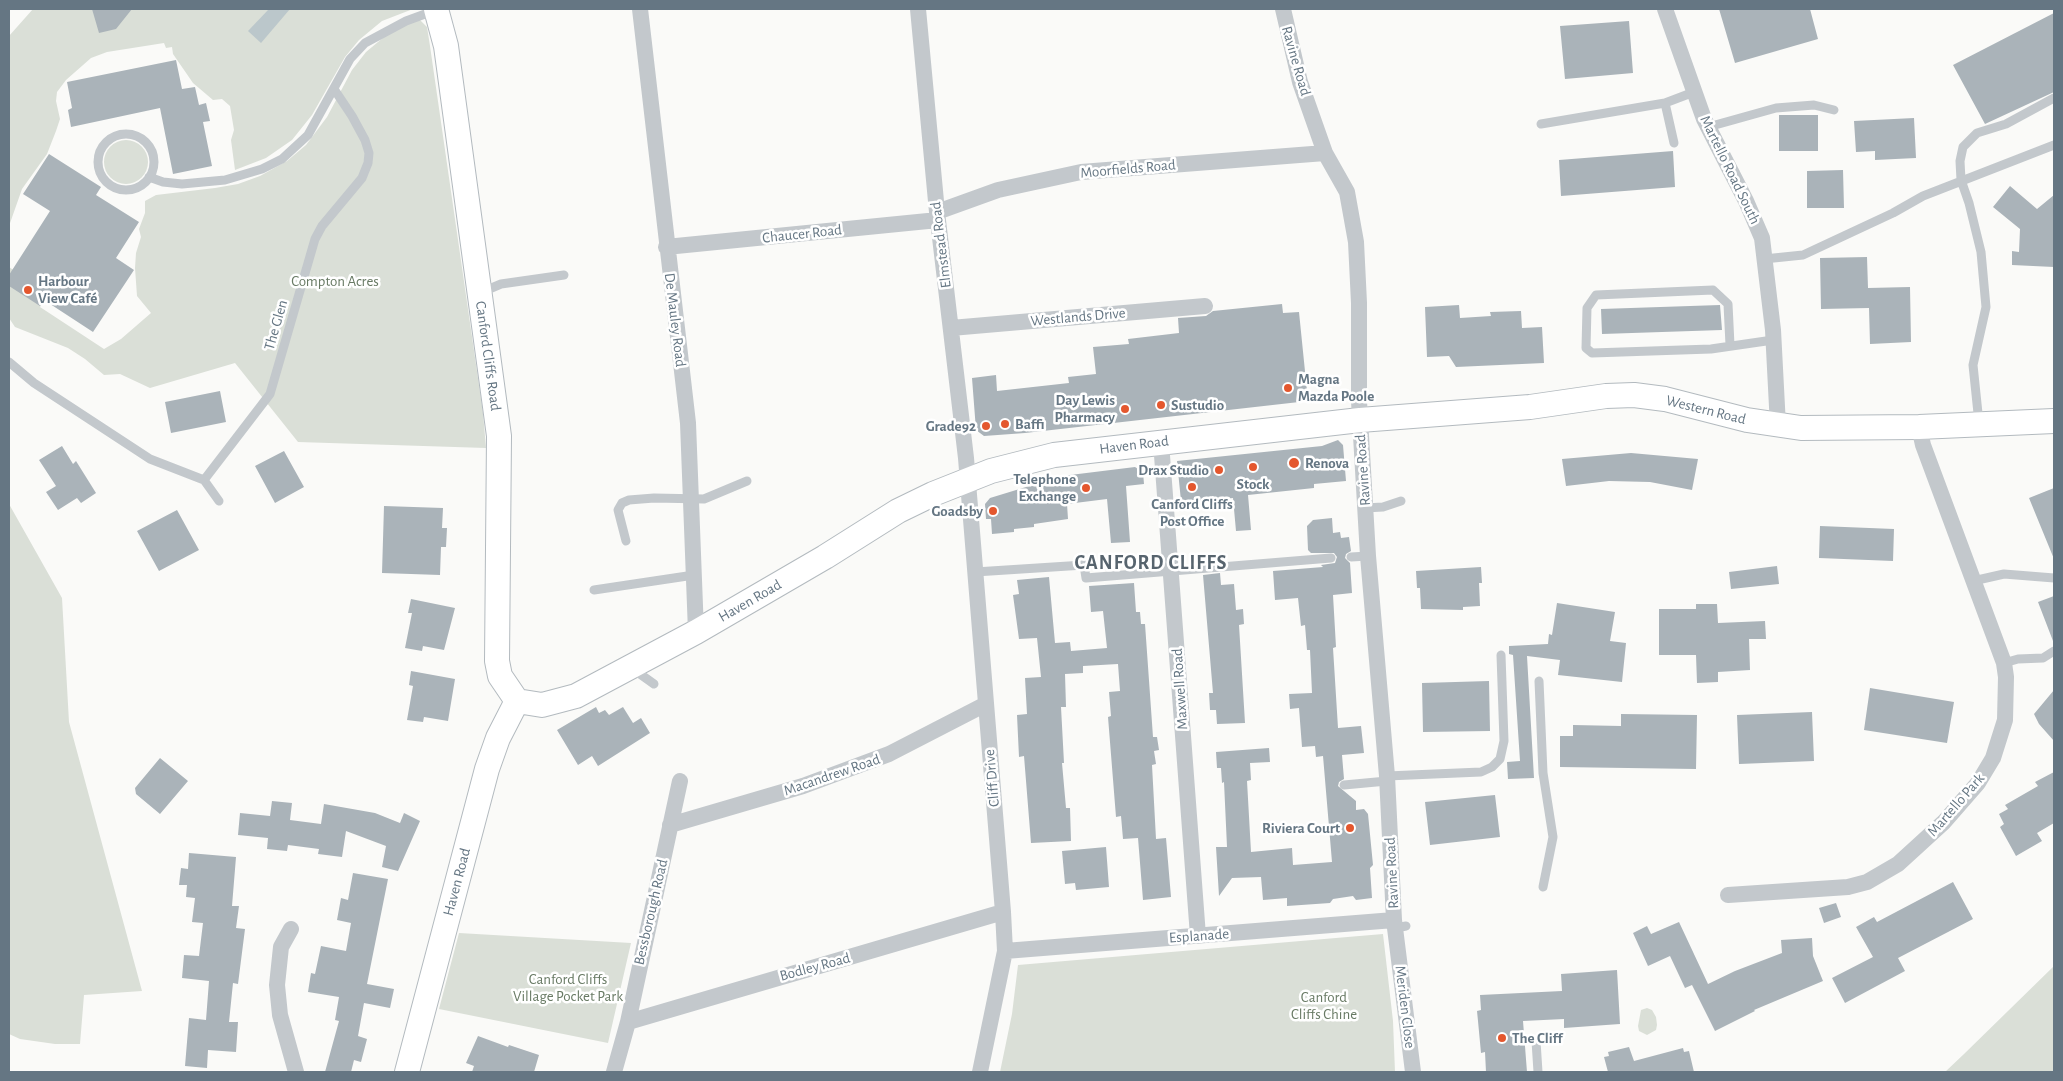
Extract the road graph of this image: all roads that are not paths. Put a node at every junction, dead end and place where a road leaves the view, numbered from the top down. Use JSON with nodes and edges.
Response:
{"nodes":[{"id":1,"x":437,"y":9,"type":"edge"},
{"id":2,"x":640,"y":9,"type":"edge"},
{"id":3,"x":918,"y":9,"type":"edge"},
{"id":4,"x":1283,"y":9,"type":"edge"},
{"id":5,"x":1665,"y":9,"type":"edge"},
{"id":6,"x":334,"y":89,"type":"junction"},
{"id":7,"x":1694,"y":92,"type":"junction"},
{"id":8,"x":2054,"y":98,"type":"edge"},
{"id":9,"x":1666,"y":103,"type":"junction"},
{"id":10,"x":1834,"y":110,"type":"dead end"},
{"id":11,"x":1541,"y":124,"type":"dead end"},
{"id":12,"x":1708,"y":127,"type":"junction"},
{"id":13,"x":1674,"y":143,"type":"dead end"},
{"id":14,"x":2054,"y":145,"type":"edge"},
{"id":15,"x":1326,"y":153,"type":"junction"},
{"id":16,"x":149,"y":177,"type":"junction"},
{"id":17,"x":1961,"y":180,"type":"junction"},
{"id":18,"x":937,"y":216,"type":"junction"},
{"id":19,"x":666,"y":247,"type":"junction"},
{"id":20,"x":1764,"y":259,"type":"junction"},
{"id":21,"x":564,"y":275,"type":"dead end"},
{"id":22,"x":479,"y":293,"type":"junction"},
{"id":23,"x":1205,"y":306,"type":"dead end"},
{"id":24,"x":951,"y":328,"type":"junction"},
{"id":25,"x":1773,"y":340,"type":"junction"},
{"id":26,"x":1730,"y":345,"type":"junction"},
{"id":27,"x":9,"y":362,"type":"edge"},
{"id":28,"x":1360,"y":420,"type":"junction"},
{"id":29,"x":2054,"y":421,"type":"edge"},
{"id":30,"x":1979,"y":423,"type":"junction"},
{"id":31,"x":1778,"y":426,"type":"junction"},
{"id":32,"x":1919,"y":427,"type":"junction"},
{"id":33,"x":1161,"y":442,"type":"junction"},
{"id":34,"x":204,"y":480,"type":"junction"},
{"id":35,"x":746,"y":481,"type":"dead end"},
{"id":36,"x":968,"y":481,"type":"junction"},
{"id":37,"x":691,"y":499,"type":"junction"},
{"id":38,"x":219,"y":501,"type":"dead end"},
{"id":39,"x":1401,"y":501,"type":"dead end"},
{"id":40,"x":1366,"y":508,"type":"junction"},
{"id":41,"x":626,"y":541,"type":"dead end"},
{"id":42,"x":1368,"y":556,"type":"junction"},
{"id":43,"x":1351,"y":557,"type":"dead end"},
{"id":44,"x":1331,"y":558,"type":"dead end"},
{"id":45,"x":1170,"y":569,"type":"junction"},
{"id":46,"x":975,"y":572,"type":"junction"},
{"id":47,"x":694,"y":575,"type":"junction"},
{"id":48,"x":2054,"y":578,"type":"edge"},
{"id":49,"x":1973,"y":581,"type":"junction"},
{"id":50,"x":594,"y":590,"type":"dead end"},
{"id":51,"x":696,"y":632,"type":"junction"},
{"id":52,"x":2054,"y":651,"type":"edge"},
{"id":53,"x":1501,"y":655,"type":"dead end"},
{"id":54,"x":2004,"y":663,"type":"junction"},
{"id":55,"x":630,"y":667,"type":"junction"},
{"id":56,"x":1539,"y":681,"type":"dead end"},
{"id":57,"x":654,"y":684,"type":"dead end"},
{"id":58,"x":517,"y":701,"type":"junction"},
{"id":59,"x":986,"y":704,"type":"junction"},
{"id":60,"x":1387,"y":779,"type":"junction"},
{"id":61,"x":680,"y":781,"type":"dead end"},
{"id":62,"x":1344,"y":785,"type":"dead end"},
{"id":63,"x":670,"y":825,"type":"junction"},
{"id":64,"x":1543,"y":888,"type":"dead end"},
{"id":65,"x":1728,"y":895,"type":"dead end"},
{"id":66,"x":1003,"y":912,"type":"junction"},
{"id":67,"x":1397,"y":928,"type":"junction"},
{"id":68,"x":290,"y":929,"type":"dead end"},
{"id":69,"x":1198,"y":936,"type":"junction"},
{"id":70,"x":1005,"y":951,"type":"junction"},
{"id":71,"x":628,"y":1022,"type":"junction"},
{"id":72,"x":1536,"y":1041,"type":"dead end"},
{"id":73,"x":296,"y":1072,"type":"edge"},
{"id":74,"x":407,"y":1072,"type":"edge"},
{"id":75,"x":614,"y":1072,"type":"edge"},
{"id":76,"x":980,"y":1072,"type":"edge"},
{"id":77,"x":1413,"y":1072,"type":"edge"},
{"id":78,"x":1538,"y":1072,"type":"edge"}],
"edges":[{"from":1,"to":6,"type":"lane"},
{"from":1,"to":22,"type":"main road","name":"Canford Cliffs Road"},
{"from":2,"to":19,"type":"street","name":"De Mauley Road"},
{"from":3,"to":18,"type":"street","name":"Elmstead Road"},
{"from":4,"to":15,"type":"street","name":"Ravine Road"},
{"from":5,"to":7,"type":"street","name":"Martello Road South"},
{"from":6,"to":16,"type":"lane"},
{"from":6,"to":34,"type":"lane","name":"The Glen"},
{"from":7,"to":9,"type":"lane"},
{"from":7,"to":12,"type":"street","name":"Martello Road South"},
{"from":8,"to":17,"type":"lane"},
{"from":9,"to":11,"type":"lane"},
{"from":9,"to":13,"type":"lane"},
{"from":10,"to":12,"type":"lane"},
{"from":12,"to":20,"type":"street","name":"Martello Road South"},
{"from":14,"to":17,"type":"lane"},
{"from":15,"to":18,"type":"street","name":"Moorfields Road"},
{"from":15,"to":28,"type":"street","name":"Ravine Road"},
{"from":16,"to":16,"type":"lane"},
{"from":17,"to":20,"type":"lane"},
{"from":17,"to":30,"type":"lane"},
{"from":18,"to":19,"type":"street","name":"Chaucer Road"},
{"from":18,"to":24,"type":"street","name":"Elmstead Road"},
{"from":19,"to":37,"type":"street","name":"De Mauley Road"},
{"from":20,"to":25,"type":"street","name":"Martello Road South"},
{"from":21,"to":22,"type":"lane"},
{"from":22,"to":58,"type":"main road","name":"Canford Cliffs Road"},
{"from":23,"to":24,"type":"street","name":"Westlands Drive"},
{"from":24,"to":36,"type":"street","name":"Elmstead Road"},
{"from":25,"to":26,"type":"lane"},
{"from":25,"to":31,"type":"street","name":"Martello Road South"},
{"from":26,"to":26,"type":"lane"},
{"from":27,"to":34,"type":"lane"},
{"from":28,"to":31,"type":"main road","name":"Western Road"},
{"from":28,"to":33,"type":"main road","name":"Haven Road"},
{"from":28,"to":40,"type":"street","name":"Ravine Road"},
{"from":29,"to":30,"type":"main road","name":"Western Road"},
{"from":30,"to":32,"type":"main road","name":"Western Road"},
{"from":31,"to":32,"type":"main road","name":"Western Road"},
{"from":32,"to":49,"type":"street","name":"Martello Park"},
{"from":33,"to":36,"type":"main road","name":"Haven Road"},
{"from":33,"to":45,"type":"street","name":"Maxwell Road"},
{"from":34,"to":38,"type":"lane"},
{"from":35,"to":37,"type":"lane"},
{"from":36,"to":46,"type":"street","name":"Cliff Drive"},
{"from":36,"to":51,"type":"main road","name":"Haven Road"},
{"from":37,"to":41,"type":"lane"},
{"from":37,"to":47,"type":"street","name":"De Mauley Road"},
{"from":39,"to":40,"type":"lane"},
{"from":40,"to":42,"type":"street","name":"Ravine Road"},
{"from":42,"to":43,"type":"lane"},
{"from":42,"to":60,"type":"street","name":"Ravine Road"},
{"from":44,"to":45,"type":"lane"},
{"from":45,"to":46,"type":"lane"},
{"from":45,"to":69,"type":"street","name":"Maxwell Road"},
{"from":46,"to":59,"type":"street","name":"Cliff Drive"},
{"from":47,"to":50,"type":"lane"},
{"from":47,"to":51,"type":"street","name":"De Mauley Road"},
{"from":48,"to":49,"type":"lane"},
{"from":49,"to":54,"type":"street","name":"Martello Park"},
{"from":51,"to":55,"type":"main road","name":"Haven Road"},
{"from":52,"to":54,"type":"lane"},
{"from":53,"to":60,"type":"lane"},
{"from":54,"to":65,"type":"street","name":"Martello Park"},
{"from":55,"to":57,"type":"lane"},
{"from":55,"to":58,"type":"main road","name":"Haven Road"},
{"from":56,"to":64,"type":"lane"},
{"from":58,"to":74,"type":"main road","name":"Haven Road"},
{"from":59,"to":63,"type":"street","name":"Macandrew Road"},
{"from":59,"to":66,"type":"street","name":"Cliff Drive"},
{"from":60,"to":62,"type":"lane"},
{"from":60,"to":67,"type":"street","name":"Ravine Road"},
{"from":61,"to":63,"type":"street","name":"Bessborough Road"},
{"from":63,"to":71,"type":"street","name":"Bessborough Road"},
{"from":66,"to":70,"type":"street","name":"Cliff Drive"},
{"from":66,"to":71,"type":"street","name":"Bodley Road"},
{"from":67,"to":69,"type":"street","name":"Esplanade"},
{"from":67,"to":77,"type":"street","name":"Meriden Close"},
{"from":68,"to":73,"type":"street"},
{"from":69,"to":70,"type":"street","name":"Esplanade"},
{"from":70,"to":76,"type":"street","name":"Cliff Drive"},
{"from":71,"to":75,"type":"street","name":"Bessborough Road"},
{"from":72,"to":78,"type":"lane"}]}
